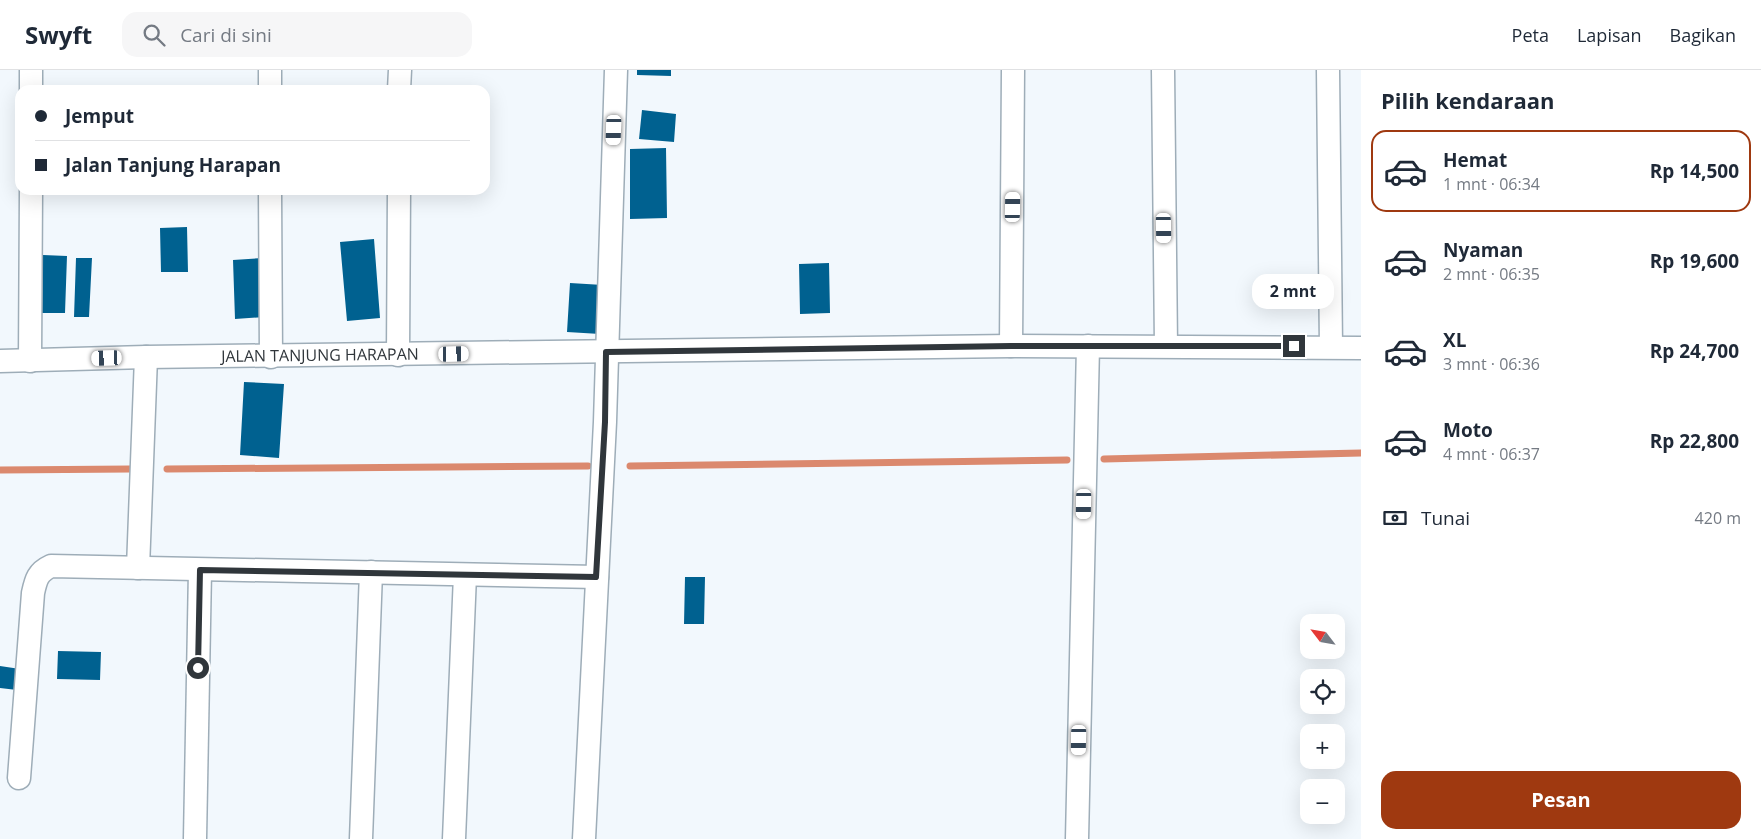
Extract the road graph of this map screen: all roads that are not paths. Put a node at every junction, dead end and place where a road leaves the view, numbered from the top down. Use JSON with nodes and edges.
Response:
{"nodes":[{"id":1,"x":31,"y":70,"type":"edge"},
{"id":2,"x":270,"y":70,"type":"edge"},
{"id":3,"x":400,"y":70,"type":"edge"},
{"id":4,"x":616,"y":70,"type":"edge"},
{"id":5,"x":1013,"y":70,"type":"edge"},
{"id":6,"x":1162,"y":70,"type":"edge"},
{"id":7,"x":1328,"y":70,"type":"edge"},
{"id":8,"x":31,"y":85,"type":"edge"},
{"id":9,"x":270,"y":85,"type":"edge"},
{"id":10,"x":399,"y":85,"type":"edge"},
{"id":11,"x":31,"y":195,"type":"edge"},
{"id":12,"x":270,"y":195,"type":"edge"},
{"id":13,"x":399,"y":195,"type":"edge"},
{"id":14,"x":1011,"y":346,"type":"junction"},
{"id":15,"x":1088,"y":346,"type":"junction"},
{"id":16,"x":1166,"y":346,"type":"junction"},
{"id":17,"x":1331,"y":346,"type":"junction"},
{"id":18,"x":1361,"y":348,"type":"edge"},
{"id":19,"x":606,"y":352,"type":"junction"},
{"id":20,"x":398,"y":354,"type":"junction"},
{"id":21,"x":146,"y":357,"type":"junction"},
{"id":22,"x":271,"y":357,"type":"junction"},
{"id":23,"x":0,"y":360,"type":"edge"},
{"id":24,"x":30,"y":360,"type":"junction"},
{"id":25,"x":138,"y":568,"type":"junction"},
{"id":26,"x":200,"y":570,"type":"junction"},
{"id":27,"x":371,"y":572,"type":"junction"},
{"id":28,"x":465,"y":575,"type":"junction"},
{"id":29,"x":596,"y":577,"type":"junction"},
{"id":30,"x":19,"y":778,"type":"dead end"},
{"id":31,"x":195,"y":839,"type":"edge"},
{"id":32,"x":361,"y":839,"type":"edge"},
{"id":33,"x":454,"y":839,"type":"edge"},
{"id":34,"x":584,"y":839,"type":"edge"},
{"id":35,"x":1077,"y":839,"type":"edge"}],
"edges":[{"from":1,"to":8,"type":"street"},
{"from":2,"to":9,"type":"street"},
{"from":3,"to":10,"type":"street"},
{"from":4,"to":19,"type":"street"},
{"from":5,"to":14,"type":"street"},
{"from":6,"to":16,"type":"street"},
{"from":7,"to":17,"type":"street"},
{"from":11,"to":24,"type":"street"},
{"from":12,"to":22,"type":"street"},
{"from":13,"to":20,"type":"street"},
{"from":14,"to":15,"type":"street","name":"JALAN TANJUNG HARAPAN"},
{"from":14,"to":19,"type":"street","name":"JALAN TANJUNG HARAPAN"},
{"from":15,"to":16,"type":"street","name":"JALAN TANJUNG HARAPAN"},
{"from":15,"to":35,"type":"street"},
{"from":16,"to":17,"type":"street","name":"JALAN TANJUNG HARAPAN"},
{"from":17,"to":18,"type":"street","name":"JALAN TANJUNG HARAPAN"},
{"from":19,"to":20,"type":"street","name":"JALAN TANJUNG HARAPAN"},
{"from":19,"to":29,"type":"street"},
{"from":20,"to":22,"type":"street","name":"JALAN TANJUNG HARAPAN"},
{"from":21,"to":22,"type":"street","name":"JALAN TANJUNG HARAPAN"},
{"from":21,"to":24,"type":"street","name":"JALAN TANJUNG HARAPAN"},
{"from":21,"to":25,"type":"street"},
{"from":23,"to":24,"type":"street","name":"JALAN TANJUNG HARAPAN"},
{"from":25,"to":26,"type":"street"},
{"from":25,"to":30,"type":"street"},
{"from":26,"to":27,"type":"street"},
{"from":26,"to":31,"type":"street"},
{"from":27,"to":28,"type":"street"},
{"from":27,"to":32,"type":"street"},
{"from":28,"to":29,"type":"street"},
{"from":28,"to":33,"type":"street"},
{"from":29,"to":34,"type":"street"}]}
